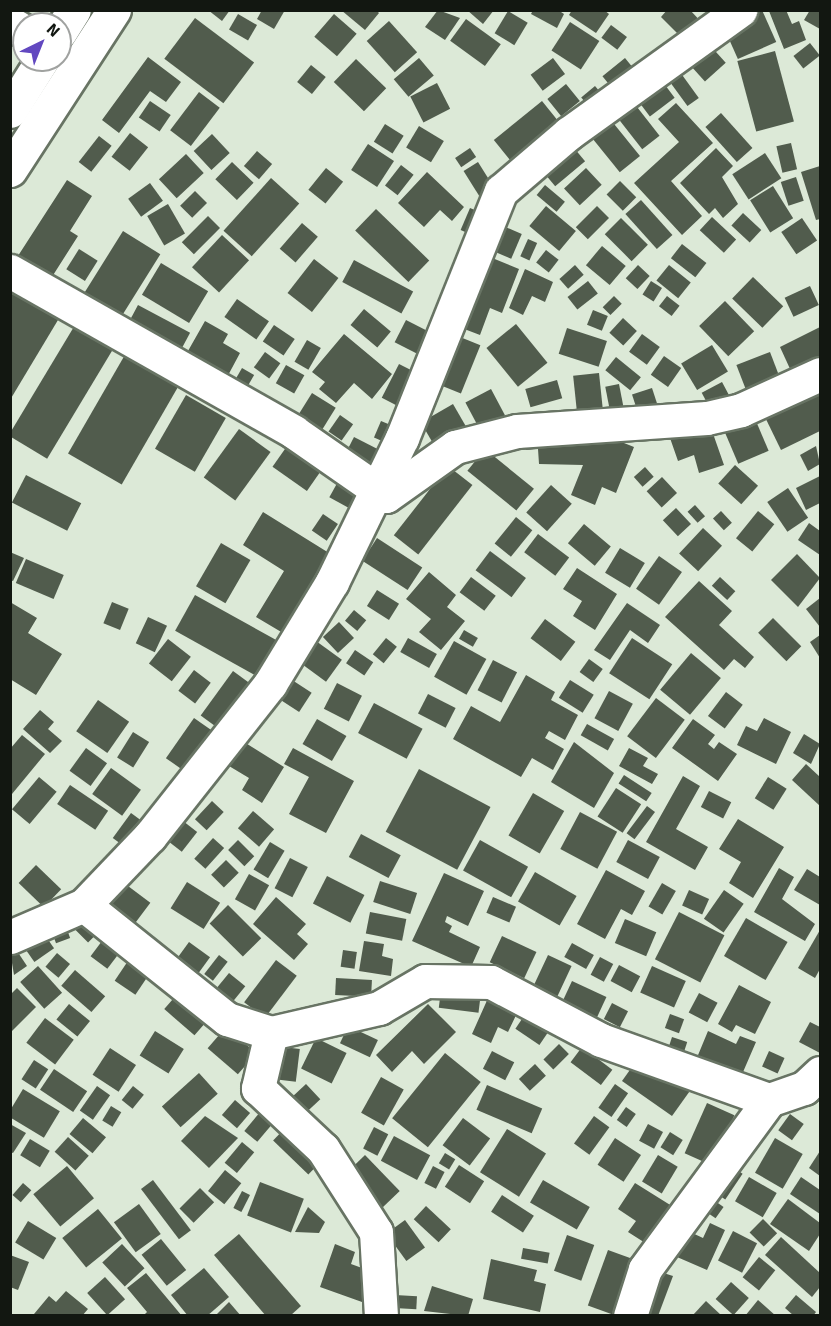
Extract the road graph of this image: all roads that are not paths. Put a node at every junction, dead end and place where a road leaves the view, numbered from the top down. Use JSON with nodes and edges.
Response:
{"nodes":[{"id":1,"x":114,"y":10,"type":"edge"},
{"id":2,"x":740,"y":10,"type":"edge"},
{"id":3,"x":34,"y":72,"type":"edge"},
{"id":4,"x":10,"y":111,"type":"edge"},
{"id":5,"x":10,"y":170,"type":"edge"},
{"id":6,"x":10,"y":271,"type":"edge"},
{"id":7,"x":820,"y":374,"type":"edge"},
{"id":8,"x":376,"y":492,"type":"junction"},
{"id":9,"x":84,"y":905,"type":"junction"},
{"id":10,"x":10,"y":937,"type":"edge"},
{"id":11,"x":272,"y":1033,"type":"junction"},
{"id":12,"x":820,"y":1073,"type":"edge"},
{"id":13,"x":770,"y":1100,"type":"junction"},
{"id":14,"x":381,"y":1316,"type":"edge"},
{"id":15,"x":630,"y":1316,"type":"edge"}],
"edges":[{"from":1,"to":5,"type":"street"},
{"from":2,"to":8,"type":"street"},
{"from":3,"to":4,"type":"street"},
{"from":6,"to":8,"type":"street"},
{"from":7,"to":8,"type":"street"},
{"from":8,"to":9,"type":"street"},
{"from":9,"to":10,"type":"street"},
{"from":9,"to":11,"type":"street"},
{"from":11,"to":13,"type":"street"},
{"from":11,"to":14,"type":"street"},
{"from":12,"to":13,"type":"street"},
{"from":13,"to":15,"type":"street"}]}
